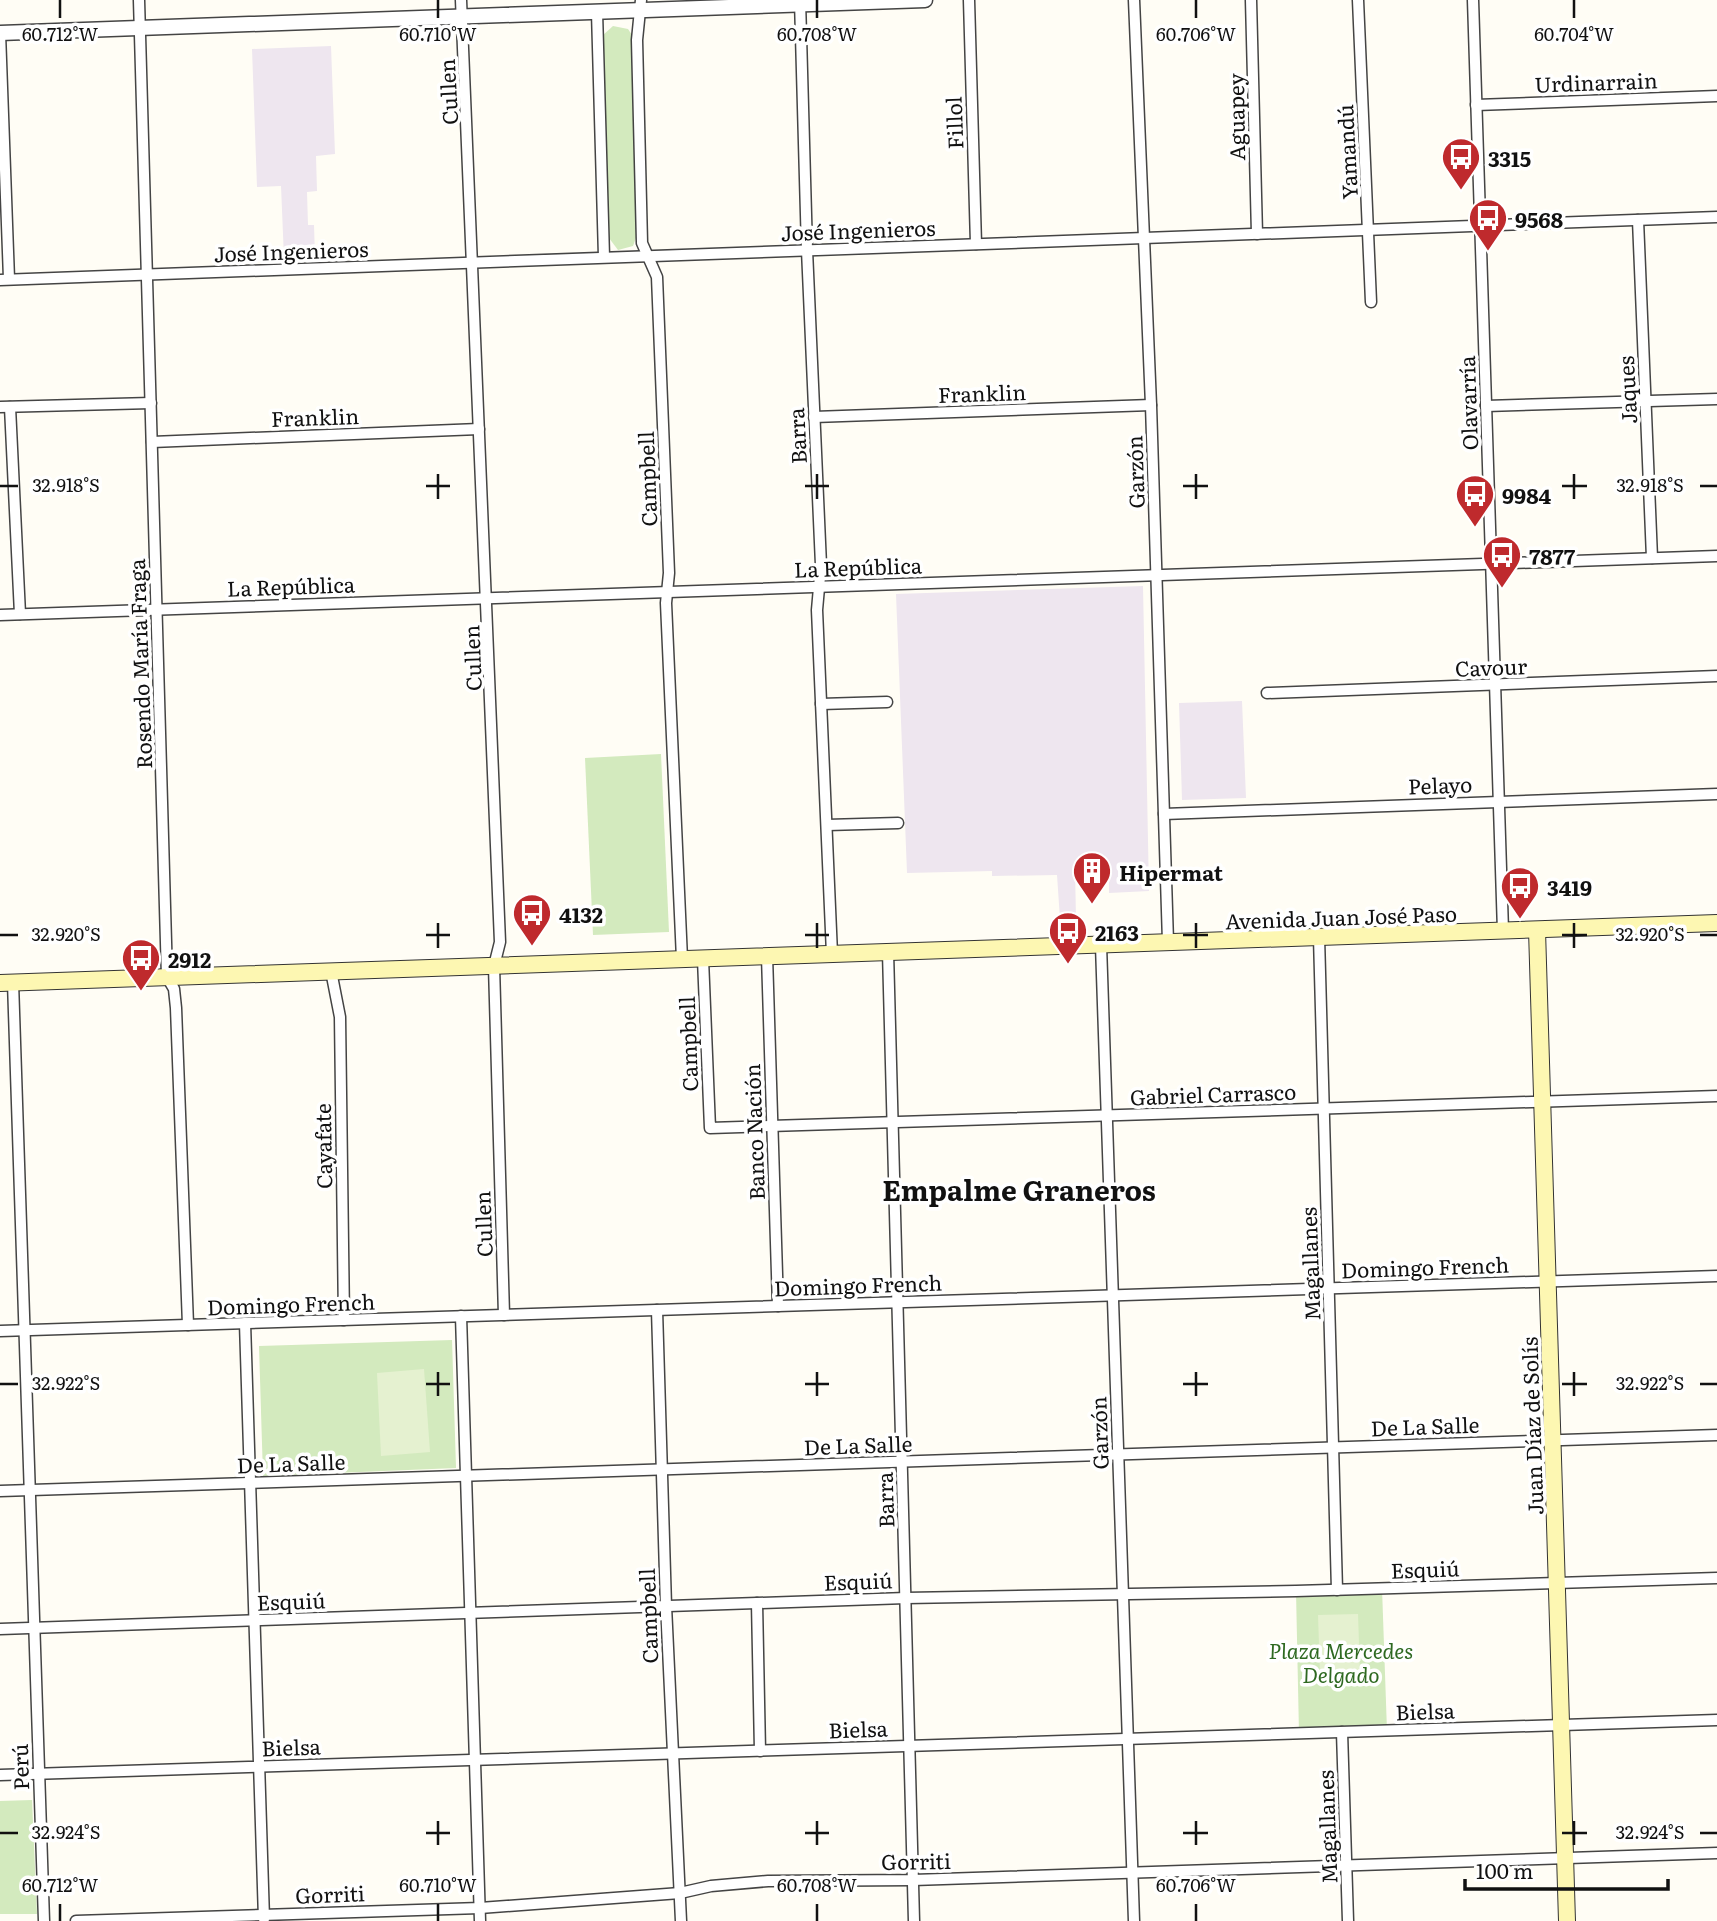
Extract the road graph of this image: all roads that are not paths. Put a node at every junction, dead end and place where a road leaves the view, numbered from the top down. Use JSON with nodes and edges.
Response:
{"nodes":[{"id":1,"x":139,"y":0,"type":"edge"},
{"id":2,"x":461,"y":0,"type":"edge"},
{"id":3,"x":925,"y":0,"type":"edge"},
{"id":4,"x":969,"y":0,"type":"edge"},
{"id":5,"x":1134,"y":0,"type":"edge"},
{"id":6,"x":1251,"y":0,"type":"edge"},
{"id":7,"x":1358,"y":0,"type":"edge"},
{"id":8,"x":1473,"y":0,"type":"edge"},
{"id":9,"x":800,"y":2,"type":"edge"},
{"id":10,"x":640,"y":5,"type":"edge"},
{"id":11,"x":597,"y":12,"type":"junction"},
{"id":12,"x":462,"y":17,"type":"junction"},
{"id":13,"x":140,"y":28,"type":"junction"},
{"id":14,"x":0,"y":33,"type":"edge"},
{"id":15,"x":1717,"y":96,"type":"edge"},
{"id":16,"x":1476,"y":105,"type":"junction"},
{"id":17,"x":1717,"y":217,"type":"edge"},
{"id":18,"x":1638,"y":220,"type":"junction"},
{"id":19,"x":1480,"y":226,"type":"junction"},
{"id":20,"x":1368,"y":230,"type":"junction"},
{"id":21,"x":1256,"y":234,"type":"junction"},
{"id":22,"x":1144,"y":239,"type":"junction"},
{"id":23,"x":976,"y":244,"type":"junction"},
{"id":24,"x":807,"y":250,"type":"junction"},
{"id":25,"x":646,"y":256,"type":"junction"},
{"id":26,"x":604,"y":257,"type":"junction"},
{"id":27,"x":474,"y":262,"type":"junction"},
{"id":28,"x":147,"y":274,"type":"junction"},
{"id":29,"x":4,"y":279,"type":"edge"},
{"id":30,"x":1371,"y":302,"type":"dead end"},
{"id":31,"x":1717,"y":399,"type":"edge"},
{"id":32,"x":1646,"y":401,"type":"junction"},
{"id":33,"x":151,"y":402,"type":"junction"},
{"id":34,"x":1151,"y":405,"type":"junction"},
{"id":35,"x":1486,"y":406,"type":"junction"},
{"id":36,"x":5,"y":407,"type":"edge"},
{"id":37,"x":814,"y":417,"type":"junction"},
{"id":38,"x":479,"y":429,"type":"junction"},
{"id":39,"x":152,"y":442,"type":"junction"},
{"id":40,"x":0,"y":487,"type":"edge"},
{"id":41,"x":14,"y":487,"type":"junction"},
{"id":42,"x":1717,"y":556,"type":"edge"},
{"id":43,"x":1652,"y":558,"type":"junction"},
{"id":44,"x":1491,"y":564,"type":"junction"},
{"id":45,"x":1157,"y":575,"type":"junction"},
{"id":46,"x":819,"y":587,"type":"junction"},
{"id":47,"x":667,"y":592,"type":"junction"},
{"id":48,"x":488,"y":598,"type":"junction"},
{"id":49,"x":157,"y":609,"type":"junction"},
{"id":50,"x":20,"y":614,"type":"junction"},
{"id":51,"x":0,"y":615,"type":"edge"},
{"id":52,"x":1717,"y":676,"type":"edge"},
{"id":53,"x":1495,"y":685,"type":"junction"},
{"id":54,"x":1267,"y":693,"type":"dead end"},
{"id":55,"x":887,"y":702,"type":"dead end"},
{"id":56,"x":821,"y":704,"type":"junction"},
{"id":57,"x":1717,"y":794,"type":"edge"},
{"id":58,"x":1498,"y":801,"type":"junction"},
{"id":59,"x":1164,"y":814,"type":"junction"},
{"id":60,"x":898,"y":823,"type":"dead end"},
{"id":61,"x":827,"y":825,"type":"junction"},
{"id":62,"x":1717,"y":923,"type":"edge"},
{"id":63,"x":1537,"y":930,"type":"junction"},
{"id":64,"x":1503,"y":931,"type":"junction"},
{"id":65,"x":1319,"y":937,"type":"junction"},
{"id":66,"x":1168,"y":942,"type":"junction"},
{"id":67,"x":1101,"y":945,"type":"junction"},
{"id":68,"x":888,"y":952,"type":"junction"},
{"id":69,"x":832,"y":954,"type":"junction"},
{"id":70,"x":767,"y":956,"type":"junction"},
{"id":71,"x":682,"y":959,"type":"junction"},
{"id":72,"x":703,"y":959,"type":"junction"},
{"id":73,"x":494,"y":966,"type":"junction"},
{"id":74,"x":331,"y":971,"type":"junction"},
{"id":75,"x":167,"y":977,"type":"junction"},
{"id":76,"x":7,"y":983,"type":"edge"},
{"id":77,"x":1717,"y":1096,"type":"edge"},
{"id":78,"x":1542,"y":1102,"type":"junction"},
{"id":79,"x":1324,"y":1109,"type":"junction"},
{"id":80,"x":1107,"y":1115,"type":"junction"},
{"id":81,"x":893,"y":1122,"type":"junction"},
{"id":82,"x":771,"y":1126,"type":"junction"},
{"id":83,"x":710,"y":1128,"type":"joint"},
{"id":84,"x":1717,"y":1276,"type":"edge"},
{"id":85,"x":1547,"y":1281,"type":"junction"},
{"id":86,"x":1329,"y":1288,"type":"junction"},
{"id":87,"x":1113,"y":1295,"type":"junction"},
{"id":88,"x":898,"y":1302,"type":"junction"},
{"id":89,"x":778,"y":1306,"type":"junction"},
{"id":90,"x":657,"y":1310,"type":"junction"},
{"id":91,"x":503,"y":1315,"type":"junction"},
{"id":92,"x":461,"y":1317,"type":"junction"},
{"id":93,"x":344,"y":1320,"type":"junction"},
{"id":94,"x":245,"y":1323,"type":"junction"},
{"id":95,"x":188,"y":1325,"type":"junction"},
{"id":96,"x":24,"y":1330,"type":"junction"},
{"id":97,"x":0,"y":1331,"type":"edge"},
{"id":98,"x":1717,"y":1435,"type":"edge"},
{"id":99,"x":1552,"y":1441,"type":"junction"},
{"id":100,"x":1333,"y":1448,"type":"junction"},
{"id":101,"x":1118,"y":1455,"type":"junction"},
{"id":102,"x":902,"y":1461,"type":"junction"},
{"id":103,"x":662,"y":1469,"type":"junction"},
{"id":104,"x":466,"y":1476,"type":"junction"},
{"id":105,"x":250,"y":1483,"type":"junction"},
{"id":106,"x":30,"y":1490,"type":"junction"},
{"id":107,"x":0,"y":1491,"type":"edge"},
{"id":108,"x":1717,"y":1578,"type":"edge"},
{"id":109,"x":1556,"y":1583,"type":"junction"},
{"id":110,"x":1337,"y":1590,"type":"junction"},
{"id":111,"x":1122,"y":1594,"type":"junction"},
{"id":112,"x":906,"y":1598,"type":"junction"},
{"id":113,"x":757,"y":1603,"type":"junction"},
{"id":114,"x":666,"y":1606,"type":"junction"},
{"id":115,"x":471,"y":1613,"type":"junction"},
{"id":116,"x":255,"y":1620,"type":"junction"},
{"id":117,"x":34,"y":1628,"type":"junction"},
{"id":118,"x":0,"y":1629,"type":"edge"},
{"id":119,"x":1717,"y":1720,"type":"edge"},
{"id":120,"x":1561,"y":1725,"type":"junction"},
{"id":121,"x":1342,"y":1732,"type":"junction"},
{"id":122,"x":1128,"y":1739,"type":"junction"},
{"id":123,"x":909,"y":1746,"type":"junction"},
{"id":124,"x":760,"y":1751,"type":"junction"},
{"id":125,"x":673,"y":1753,"type":"junction"},
{"id":126,"x":475,"y":1760,"type":"junction"},
{"id":127,"x":259,"y":1766,"type":"junction"},
{"id":128,"x":39,"y":1773,"type":"junction"},
{"id":129,"x":0,"y":1774,"type":"edge"},
{"id":130,"x":1717,"y":1853,"type":"edge"},
{"id":131,"x":1565,"y":1858,"type":"junction"},
{"id":132,"x":1346,"y":1866,"type":"junction"},
{"id":133,"x":1132,"y":1872,"type":"junction"},
{"id":134,"x":913,"y":1880,"type":"junction"},
{"id":135,"x":680,"y":1893,"type":"junction"},
{"id":136,"x":480,"y":1908,"type":"junction"},
{"id":137,"x":264,"y":1918,"type":"edge"},
{"id":138,"x":44,"y":1921,"type":"edge"},
{"id":139,"x":76,"y":1921,"type":"edge"},
{"id":140,"x":480,"y":1921,"type":"edge"},
{"id":141,"x":681,"y":1921,"type":"edge"},
{"id":142,"x":914,"y":1921,"type":"edge"},
{"id":143,"x":1134,"y":1921,"type":"edge"},
{"id":144,"x":1348,"y":1921,"type":"edge"},
{"id":145,"x":1567,"y":1921,"type":"edge"}],
"edges":[{"from":1,"to":13,"type":"street","name":"Rosendo María Fraga"},
{"from":2,"to":12,"type":"street","name":"Cullen"},
{"from":3,"to":9,"type":"street"},
{"from":4,"to":23,"type":"street","name":"Fillol"},
{"from":5,"to":22,"type":"street","name":"Garzón"},
{"from":6,"to":21,"type":"street","name":"Aguapey"},
{"from":7,"to":20,"type":"street","name":"Yamandú"},
{"from":8,"to":16,"type":"street","name":"Olavarría"},
{"from":9,"to":10,"type":"street"},
{"from":9,"to":24,"type":"street","name":"Barra"},
{"from":10,"to":11,"type":"street"},
{"from":10,"to":25,"type":"street","name":"Campbell"},
{"from":11,"to":12,"type":"street"},
{"from":11,"to":26,"type":"street"},
{"from":12,"to":13,"type":"street"},
{"from":12,"to":27,"type":"street","name":"Cullen"},
{"from":13,"to":14,"type":"street"},
{"from":13,"to":28,"type":"street","name":"Rosendo María Fraga"},
{"from":14,"to":29,"type":"street"},
{"from":15,"to":16,"type":"street","name":"Urdinarrain"},
{"from":16,"to":19,"type":"street","name":"Olavarría"},
{"from":17,"to":18,"type":"street","name":"José Ingenieros"},
{"from":18,"to":19,"type":"street","name":"José Ingenieros"},
{"from":18,"to":32,"type":"street","name":"Jaques"},
{"from":19,"to":20,"type":"street","name":"José Ingenieros"},
{"from":19,"to":35,"type":"street","name":"Olavarría"},
{"from":20,"to":21,"type":"street","name":"José Ingenieros"},
{"from":20,"to":30,"type":"street","name":"Yamandú"},
{"from":21,"to":22,"type":"street","name":"José Ingenieros"},
{"from":22,"to":23,"type":"street","name":"José Ingenieros"},
{"from":22,"to":34,"type":"street","name":"Garzón"},
{"from":23,"to":24,"type":"street","name":"José Ingenieros"},
{"from":24,"to":25,"type":"street","name":"José Ingenieros"},
{"from":24,"to":37,"type":"street","name":"Barra"},
{"from":25,"to":26,"type":"street","name":"José Ingenieros"},
{"from":25,"to":47,"type":"street","name":"Campbell"},
{"from":26,"to":27,"type":"street","name":"José Ingenieros"},
{"from":27,"to":28,"type":"street","name":"José Ingenieros"},
{"from":27,"to":38,"type":"street","name":"Cullen"},
{"from":28,"to":29,"type":"street","name":"José Ingenieros"},
{"from":28,"to":33,"type":"street","name":"Rosendo María Fraga"},
{"from":31,"to":32,"type":"street"},
{"from":32,"to":35,"type":"street"},
{"from":32,"to":43,"type":"street","name":"Jaques"},
{"from":33,"to":36,"type":"street"},
{"from":33,"to":39,"type":"street","name":"Rosendo María Fraga"},
{"from":34,"to":37,"type":"street","name":"Franklin"},
{"from":34,"to":45,"type":"street","name":"Garzón"},
{"from":35,"to":44,"type":"street","name":"Olavarría"},
{"from":36,"to":41,"type":"street"},
{"from":37,"to":46,"type":"street","name":"Barra"},
{"from":38,"to":39,"type":"street","name":"Franklin"},
{"from":38,"to":48,"type":"street","name":"Cullen"},
{"from":39,"to":49,"type":"street","name":"Rosendo María Fraga"},
{"from":40,"to":41,"type":"street"},
{"from":41,"to":50,"type":"street"},
{"from":42,"to":43,"type":"street","name":"La República"},
{"from":43,"to":44,"type":"street","name":"La República"},
{"from":44,"to":45,"type":"street","name":"La República"},
{"from":44,"to":53,"type":"street","name":"Olavarría"},
{"from":45,"to":46,"type":"street","name":"La República"},
{"from":45,"to":59,"type":"street","name":"Garzón"},
{"from":46,"to":47,"type":"street","name":"La República"},
{"from":46,"to":56,"type":"street","name":"Barra"},
{"from":47,"to":48,"type":"street","name":"La República"},
{"from":47,"to":71,"type":"street","name":"Campbell"},
{"from":48,"to":49,"type":"street","name":"La República"},
{"from":48,"to":73,"type":"street","name":"Cullen"},
{"from":49,"to":50,"type":"street","name":"La República"},
{"from":49,"to":75,"type":"street","name":"Rosendo María Fraga"},
{"from":50,"to":51,"type":"street","name":"La República"},
{"from":52,"to":53,"type":"street","name":"Cavour"},
{"from":53,"to":54,"type":"street","name":"Cavour"},
{"from":53,"to":58,"type":"street","name":"Olavarría"},
{"from":55,"to":56,"type":"street"},
{"from":56,"to":61,"type":"street","name":"Barra"},
{"from":57,"to":58,"type":"street","name":"Pelayo"},
{"from":58,"to":59,"type":"street","name":"Pelayo"},
{"from":58,"to":64,"type":"street","name":"Olavarría"},
{"from":59,"to":66,"type":"street","name":"Garzón"},
{"from":60,"to":61,"type":"street"},
{"from":61,"to":69,"type":"street","name":"Barra"},
{"from":62,"to":63,"type":"main road","name":"Avenida Juan José Paso"},
{"from":63,"to":64,"type":"main road","name":"Avenida Juan José Paso"},
{"from":63,"to":78,"type":"main road","name":"Juan Díaz de Solís"},
{"from":64,"to":65,"type":"main road","name":"Avenida Juan José Paso"},
{"from":65,"to":66,"type":"main road","name":"Avenida Juan José Paso"},
{"from":65,"to":79,"type":"street","name":"Magallanes"},
{"from":66,"to":67,"type":"main road","name":"Avenida Juan José Paso"},
{"from":67,"to":68,"type":"main road","name":"Avenida Juan José Paso"},
{"from":67,"to":80,"type":"street","name":"Garzón"},
{"from":68,"to":69,"type":"main road","name":"Avenida Juan José Paso"},
{"from":68,"to":81,"type":"street","name":"Barra"},
{"from":69,"to":70,"type":"main road","name":"Avenida Juan José Paso"},
{"from":70,"to":72,"type":"main road","name":"Avenida Juan José Paso"},
{"from":70,"to":82,"type":"street","name":"Banco Nación"},
{"from":71,"to":72,"type":"main road","name":"Avenida Juan José Paso"},
{"from":71,"to":73,"type":"main road","name":"Avenida Juan José Paso"},
{"from":72,"to":83,"type":"street","name":"Campbell"},
{"from":73,"to":74,"type":"main road","name":"Avenida Juan José Paso"},
{"from":73,"to":91,"type":"street","name":"Cullen"},
{"from":74,"to":75,"type":"main road","name":"Avenida Juan José Paso"},
{"from":74,"to":93,"type":"street","name":"Cayafate"},
{"from":75,"to":76,"type":"main road","name":"Avenida Juan José Paso"},
{"from":75,"to":95,"type":"street","name":"Rosendo María Fraga"},
{"from":76,"to":96,"type":"street","name":"Perú"},
{"from":77,"to":78,"type":"street","name":"Gabriel Carrasco"},
{"from":78,"to":79,"type":"street","name":"Gabriel Carrasco"},
{"from":78,"to":85,"type":"main road","name":"Juan Díaz de Solís"},
{"from":79,"to":80,"type":"street","name":"Gabriel Carrasco"},
{"from":79,"to":86,"type":"street","name":"Magallanes"},
{"from":80,"to":81,"type":"street","name":"Gabriel Carrasco"},
{"from":80,"to":87,"type":"street","name":"Garzón"},
{"from":81,"to":82,"type":"street","name":"Gabriel Carrasco"},
{"from":81,"to":88,"type":"street","name":"Barra"},
{"from":82,"to":83,"type":"street","name":"Gabriel Carrasco"},
{"from":82,"to":89,"type":"street","name":"Banco Nación"},
{"from":84,"to":85,"type":"street","name":"Domingo French"},
{"from":85,"to":86,"type":"street","name":"Domingo French"},
{"from":85,"to":99,"type":"main road","name":"Juan Díaz de Solís"},
{"from":86,"to":87,"type":"street","name":"Domingo French"},
{"from":86,"to":100,"type":"street","name":"Magallanes"},
{"from":87,"to":88,"type":"street","name":"Domingo French"},
{"from":87,"to":101,"type":"street","name":"Garzón"},
{"from":88,"to":89,"type":"street","name":"Domingo French"},
{"from":88,"to":102,"type":"street","name":"Barra"},
{"from":89,"to":90,"type":"street","name":"Domingo French"},
{"from":90,"to":91,"type":"street","name":"Domingo French"},
{"from":90,"to":103,"type":"street","name":"Campbell"},
{"from":91,"to":92,"type":"street","name":"Domingo French"},
{"from":92,"to":93,"type":"street","name":"Domingo French"},
{"from":92,"to":104,"type":"street"},
{"from":93,"to":94,"type":"street","name":"Domingo French"},
{"from":94,"to":95,"type":"street","name":"Domingo French"},
{"from":94,"to":105,"type":"street"},
{"from":95,"to":96,"type":"street","name":"Domingo French"},
{"from":96,"to":97,"type":"street","name":"Domingo French"},
{"from":96,"to":106,"type":"street","name":"Perú"},
{"from":98,"to":99,"type":"street","name":"De La Salle"},
{"from":99,"to":100,"type":"street","name":"De La Salle"},
{"from":99,"to":109,"type":"main road","name":"Juan Díaz de Solís"},
{"from":100,"to":101,"type":"street","name":"De La Salle"},
{"from":100,"to":110,"type":"street","name":"Magallanes"},
{"from":101,"to":102,"type":"street","name":"De La Salle"},
{"from":101,"to":111,"type":"street","name":"Garzón"},
{"from":102,"to":103,"type":"street","name":"De La Salle"},
{"from":102,"to":112,"type":"street","name":"Barra"},
{"from":103,"to":104,"type":"street","name":"De La Salle"},
{"from":103,"to":114,"type":"street","name":"Campbell"},
{"from":104,"to":105,"type":"street","name":"De La Salle"},
{"from":104,"to":115,"type":"street"},
{"from":105,"to":106,"type":"street","name":"De La Salle"},
{"from":105,"to":116,"type":"street"},
{"from":106,"to":107,"type":"street","name":"De La Salle"},
{"from":106,"to":117,"type":"street","name":"Perú"},
{"from":108,"to":109,"type":"street","name":"Esquiú"},
{"from":109,"to":110,"type":"street","name":"Esquiú"},
{"from":109,"to":120,"type":"main road","name":"Juan Díaz de Solís"},
{"from":110,"to":111,"type":"street","name":"Esquiú"},
{"from":111,"to":112,"type":"street","name":"Esquiú"},
{"from":111,"to":122,"type":"street","name":"Garzón"},
{"from":112,"to":113,"type":"street","name":"Esquiú"},
{"from":112,"to":123,"type":"street","name":"Barra"},
{"from":113,"to":114,"type":"street","name":"Esquiú"},
{"from":113,"to":124,"type":"street"},
{"from":114,"to":115,"type":"street","name":"Esquiú"},
{"from":114,"to":125,"type":"street","name":"Campbell"},
{"from":115,"to":116,"type":"street","name":"Esquiú"},
{"from":115,"to":126,"type":"street"},
{"from":116,"to":117,"type":"street","name":"Esquiú"},
{"from":116,"to":127,"type":"street"},
{"from":117,"to":118,"type":"street","name":"Esquiú"},
{"from":117,"to":128,"type":"street","name":"Perú"},
{"from":119,"to":120,"type":"street","name":"Bielsa"},
{"from":120,"to":121,"type":"street","name":"Bielsa"},
{"from":120,"to":131,"type":"main road","name":"Juan Díaz de Solís"},
{"from":121,"to":122,"type":"street","name":"Bielsa"},
{"from":121,"to":132,"type":"street","name":"Magallanes"},
{"from":122,"to":123,"type":"street","name":"Bielsa"},
{"from":122,"to":133,"type":"street","name":"Garzón"},
{"from":123,"to":124,"type":"street","name":"Bielsa"},
{"from":123,"to":134,"type":"street","name":"Barra"},
{"from":124,"to":125,"type":"street","name":"Bielsa"},
{"from":125,"to":126,"type":"street","name":"Bielsa"},
{"from":125,"to":135,"type":"street","name":"Campbell"},
{"from":126,"to":127,"type":"street","name":"Bielsa"},
{"from":126,"to":136,"type":"street"},
{"from":127,"to":128,"type":"street","name":"Bielsa"},
{"from":127,"to":137,"type":"street"},
{"from":128,"to":129,"type":"street","name":"Bielsa"},
{"from":128,"to":138,"type":"street","name":"Perú"},
{"from":130,"to":131,"type":"street","name":"Gorriti"},
{"from":131,"to":132,"type":"street","name":"Gorriti"},
{"from":131,"to":145,"type":"main road","name":"Juan Díaz de Solís"},
{"from":132,"to":133,"type":"street","name":"Gorriti"},
{"from":132,"to":144,"type":"street","name":"Magallanes"},
{"from":133,"to":134,"type":"street","name":"Gorriti"},
{"from":133,"to":143,"type":"street","name":"Garzón"},
{"from":134,"to":135,"type":"street","name":"Gorriti"},
{"from":134,"to":142,"type":"street","name":"Barra"},
{"from":135,"to":136,"type":"street","name":"Gorriti"},
{"from":135,"to":141,"type":"street","name":"Campbell"},
{"from":136,"to":137,"type":"street","name":"Gorriti"},
{"from":136,"to":140,"type":"street"},
{"from":137,"to":139,"type":"street","name":"Gorriti"}]}
